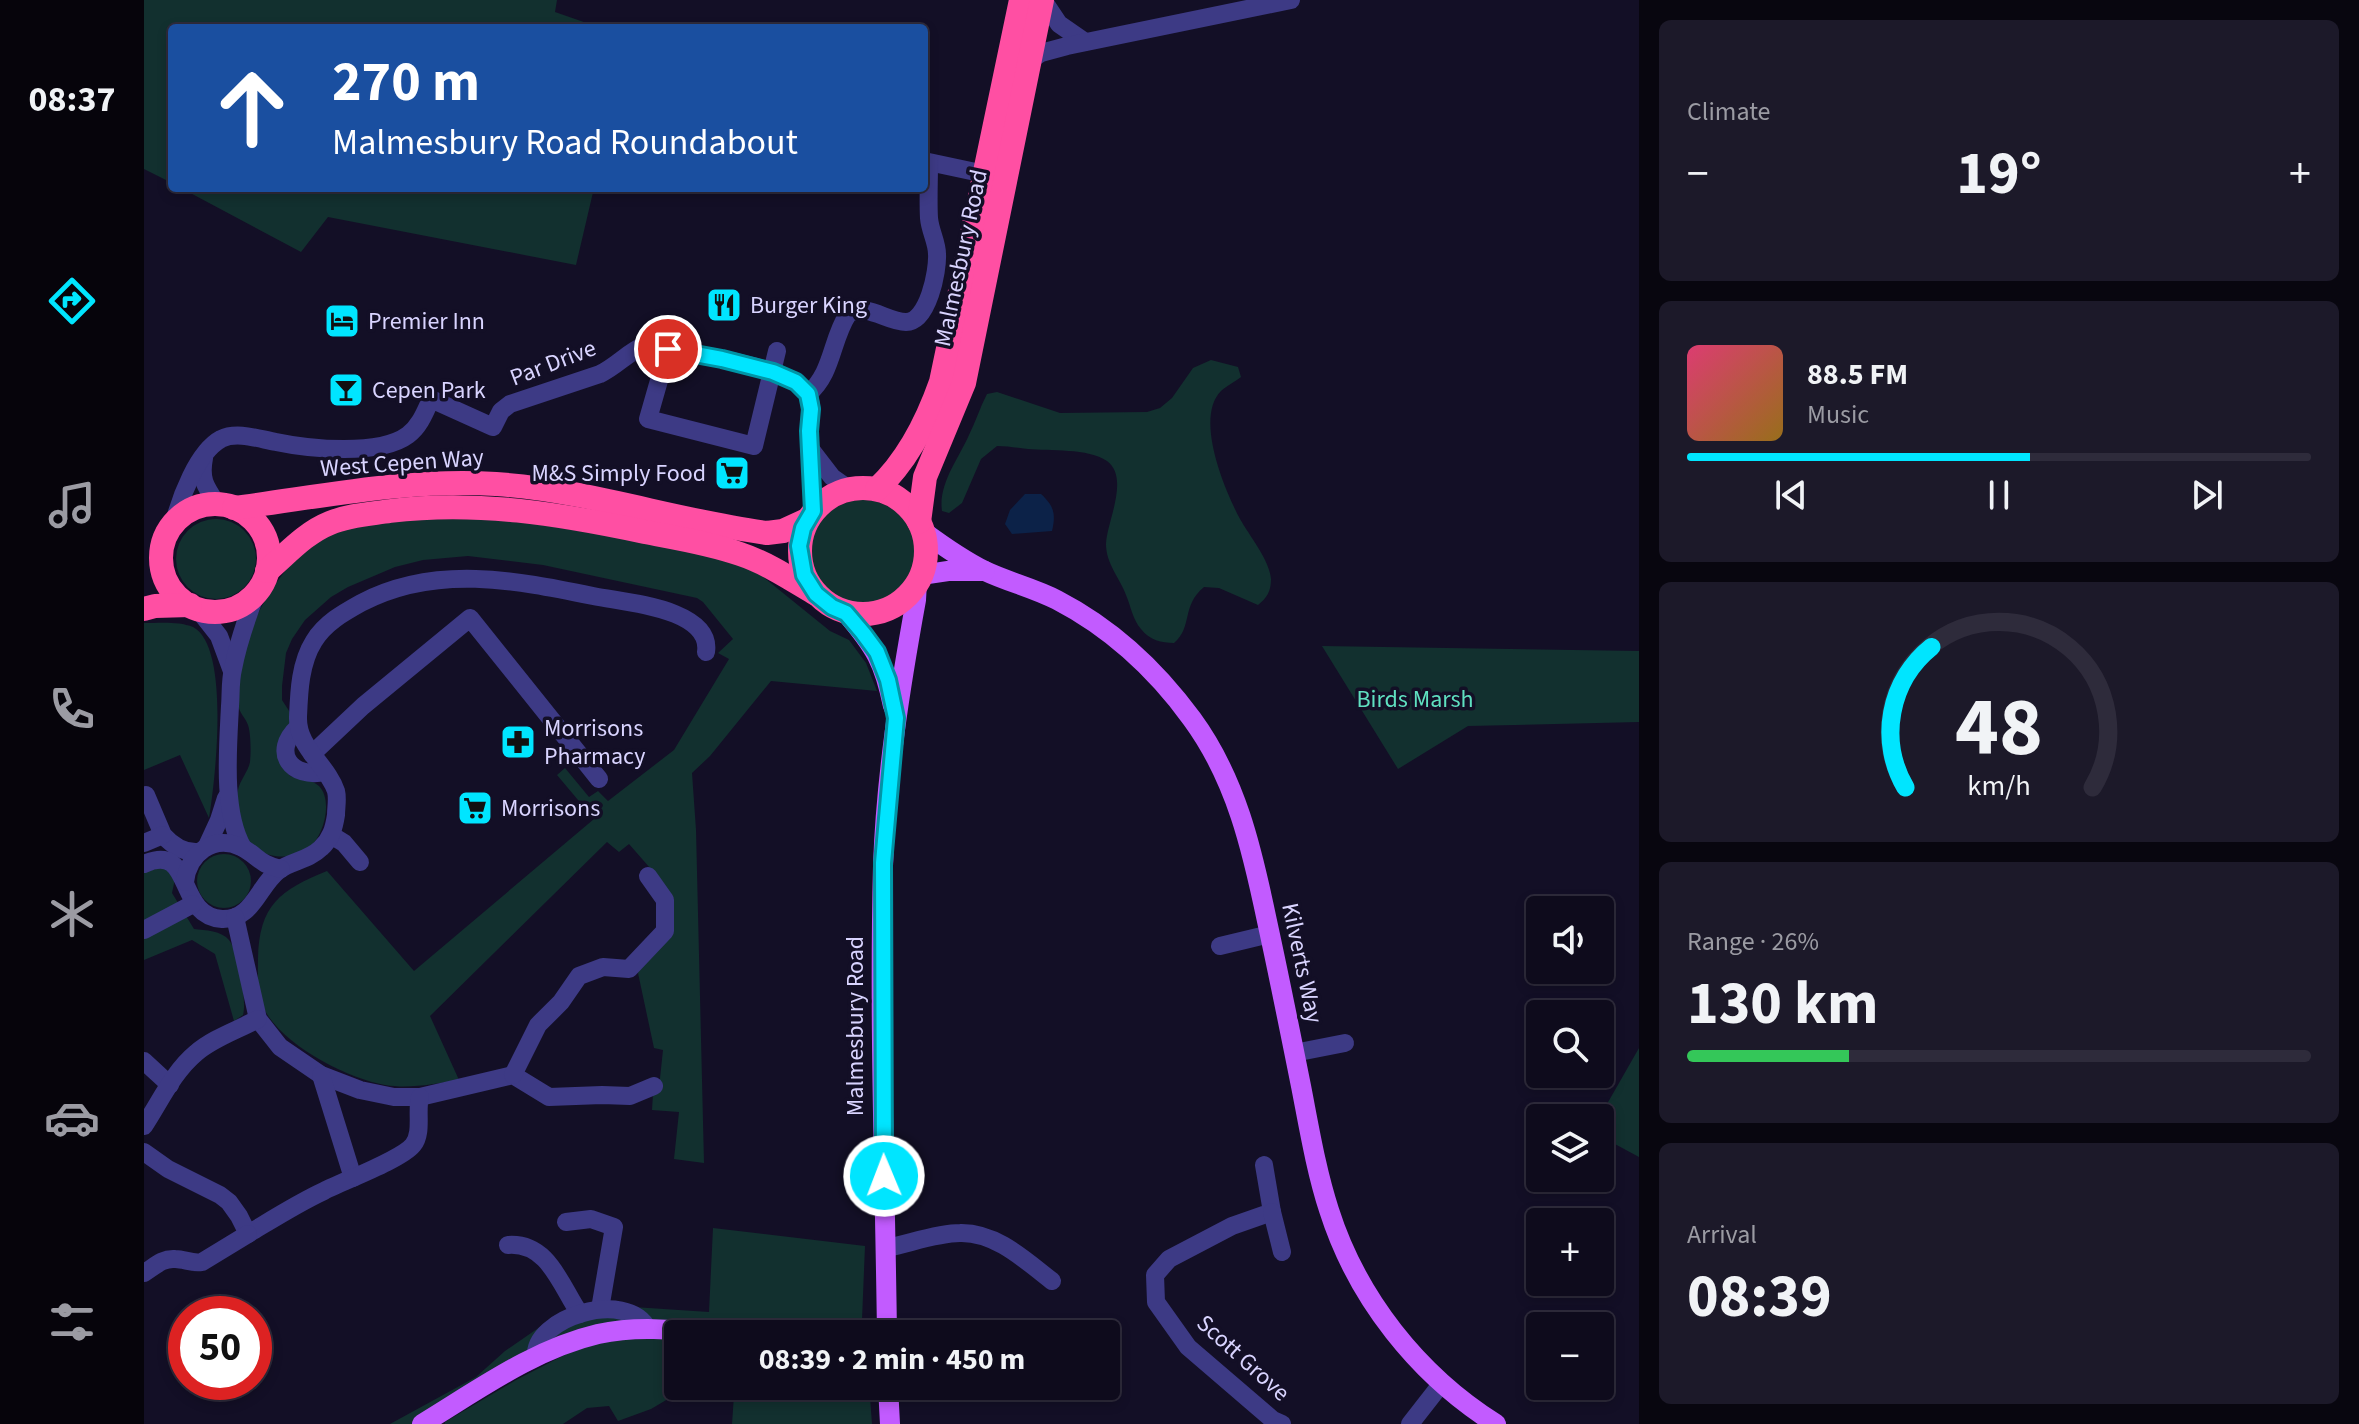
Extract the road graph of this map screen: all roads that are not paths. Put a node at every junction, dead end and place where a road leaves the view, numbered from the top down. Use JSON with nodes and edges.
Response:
{"nodes":[{"id":1,"x":1021,"y":0,"type":"edge"},
{"id":2,"x":1043,"y":0,"type":"edge"},
{"id":3,"x":1291,"y":0,"type":"edge"},
{"id":4,"x":1085,"y":42,"type":"junction"},
{"id":5,"x":1029,"y":61,"type":"junction"},
{"id":6,"x":928,"y":162,"type":"edge"},
{"id":7,"x":985,"y":174,"type":"junction"},
{"id":8,"x":928,"y":192,"type":"edge"},
{"id":9,"x":668,"y":349,"type":"junction"},
{"id":10,"x":777,"y":351,"type":"dead end"},
{"id":11,"x":773,"y":372,"type":"junction"},
{"id":12,"x":808,"y":394,"type":"junction"},
{"id":13,"x":812,"y":451,"type":"junction"},
{"id":14,"x":204,"y":458,"type":"junction"},
{"id":15,"x":849,"y":489,"type":"junction"},
{"id":16,"x":877,"y":489,"type":"junction"},
{"id":17,"x":226,"y":506,"type":"junction"},
{"id":18,"x":810,"y":515,"type":"junction"},
{"id":19,"x":174,"y":523,"type":"junction"},
{"id":20,"x":921,"y":527,"type":"junction"},
{"id":21,"x":162,"y":548,"type":"junction"},
{"id":22,"x":144,"y":565,"type":"edge"},
{"id":23,"x":985,"y":571,"type":"junction"},
{"id":24,"x":919,"y":578,"type":"junction"},
{"id":25,"x":262,"y":581,"type":"junction"},
{"id":26,"x":816,"y":594,"type":"junction"},
{"id":27,"x":194,"y":607,"type":"junction"},
{"id":28,"x":144,"y":609,"type":"edge"},
{"id":29,"x":846,"y":613,"type":"junction"},
{"id":30,"x":706,"y":652,"type":"dead end"},
{"id":31,"x":232,"y":671,"type":"junction"},
{"id":32,"x":896,"y":718,"type":"junction"},
{"id":33,"x":298,"y":727,"type":"junction"},
{"id":34,"x":312,"y":754,"type":"junction"},
{"id":35,"x":228,"y":759,"type":"junction"},
{"id":36,"x":325,"y":772,"type":"junction"},
{"id":37,"x":599,"y":779,"type":"dead end"},
{"id":38,"x":151,"y":816,"type":"edge"},
{"id":39,"x":331,"y":835,"type":"junction"},
{"id":40,"x":144,"y":843,"type":"edge"},
{"id":41,"x":202,"y":849,"type":"junction"},
{"id":42,"x":249,"y":853,"type":"junction"},
{"id":43,"x":360,"y":862,"type":"dead end"},
{"id":44,"x":144,"y":864,"type":"edge"},
{"id":45,"x":281,"y":869,"type":"junction"},
{"id":46,"x":648,"y":876,"type":"dead end"},
{"id":47,"x":185,"y":882,"type":"junction"},
{"id":48,"x":260,"y":891,"type":"junction"},
{"id":49,"x":193,"y":904,"type":"junction"},
{"id":50,"x":235,"y":917,"type":"junction"},
{"id":51,"x":144,"y":930,"type":"edge"},
{"id":52,"x":1270,"y":934,"type":"junction"},
{"id":53,"x":1220,"y":946,"type":"dead end"},
{"id":54,"x":258,"y":1019,"type":"junction"},
{"id":55,"x":1345,"y":1043,"type":"dead end"},
{"id":56,"x":1294,"y":1053,"type":"junction"},
{"id":57,"x":144,"y":1061,"type":"edge"},
{"id":58,"x":321,"y":1075,"type":"junction"},
{"id":59,"x":513,"y":1075,"type":"junction"},
{"id":60,"x":170,"y":1085,"type":"junction"},
{"id":61,"x":654,"y":1086,"type":"dead end"},
{"id":62,"x":420,"y":1097,"type":"junction"},
{"id":63,"x":144,"y":1126,"type":"edge"},
{"id":64,"x":144,"y":1152,"type":"edge"},
{"id":65,"x":1264,"y":1165,"type":"dead end"},
{"id":66,"x":353,"y":1178,"type":"junction"},
{"id":67,"x":1272,"y":1212,"type":"junction"},
{"id":68,"x":566,"y":1222,"type":"dead end"},
{"id":69,"x":248,"y":1234,"type":"junction"},
{"id":70,"x":508,"y":1245,"type":"dead end"},
{"id":71,"x":886,"y":1248,"type":"junction"},
{"id":72,"x":1282,"y":1252,"type":"dead end"},
{"id":73,"x":144,"y":1273,"type":"edge"},
{"id":74,"x":1052,"y":1281,"type":"dead end"},
{"id":75,"x":600,"y":1309,"type":"junction"},
{"id":76,"x":887,"y":1311,"type":"junction"},
{"id":77,"x":580,"y":1314,"type":"junction"},
{"id":78,"x":882,"y":1320,"type":"edge"},
{"id":79,"x":887,"y":1320,"type":"edge"},
{"id":80,"x":648,"y":1329,"type":"junction"},
{"id":81,"x":664,"y":1330,"type":"edge"},
{"id":82,"x":536,"y":1357,"type":"junction"},
{"id":83,"x":1442,"y":1383,"type":"junction"},
{"id":84,"x":889,"y":1400,"type":"edge"},
{"id":85,"x":422,"y":1424,"type":"edge"},
{"id":86,"x":890,"y":1424,"type":"edge"},
{"id":87,"x":1282,"y":1424,"type":"edge"},
{"id":88,"x":1410,"y":1424,"type":"edge"},
{"id":89,"x":1496,"y":1424,"type":"edge"}],
"edges":[{"from":1,"to":7,"type":"highway","name":"Malmesbury Road"},
{"from":2,"to":4,"type":"street"},
{"from":2,"to":5,"type":"highway","name":"Malmesbury Road"},
{"from":3,"to":4,"type":"street"},
{"from":4,"to":5,"type":"street"},
{"from":5,"to":20,"type":"highway","name":"Malmesbury Road"},
{"from":6,"to":7,"type":"street"},
{"from":7,"to":16,"type":"highway","name":"Malmesbury Road"},
{"from":8,"to":12,"type":"street"},
{"from":9,"to":11,"type":"street","name":"Par Drive"},
{"from":9,"to":11,"type":"street"},
{"from":9,"to":14,"type":"street","name":"Par Drive"},
{"from":10,"to":11,"type":"street"},
{"from":11,"to":12,"type":"street","name":"Par Drive"},
{"from":12,"to":13,"type":"street"},
{"from":13,"to":15,"type":"street"},
{"from":13,"to":18,"type":"street"},
{"from":14,"to":17,"type":"street"},
{"from":14,"to":19,"type":"street"},
{"from":15,"to":16,"type":"highway"},
{"from":15,"to":18,"type":"highway"},
{"from":16,"to":20,"type":"highway"},
{"from":17,"to":18,"type":"highway","name":"West Cepen Way"},
{"from":17,"to":19,"type":"highway"},
{"from":17,"to":25,"type":"highway"},
{"from":18,"to":26,"type":"highway"},
{"from":19,"to":21,"type":"highway"},
{"from":20,"to":23,"type":"main road","name":"Kilverts Way"},
{"from":20,"to":24,"type":"highway"},
{"from":21,"to":22,"type":"highway"},
{"from":21,"to":27,"type":"highway"},
{"from":23,"to":24,"type":"main road","name":"Kilverts Way"},
{"from":23,"to":52,"type":"main road","name":"Kilverts Way"},
{"from":24,"to":29,"type":"highway"},
{"from":24,"to":32,"type":"main road","name":"Malmesbury Road"},
{"from":25,"to":26,"type":"highway","name":"West Cepen Way"},
{"from":25,"to":27,"type":"highway"},
{"from":25,"to":31,"type":"street"},
{"from":26,"to":29,"type":"highway"},
{"from":27,"to":28,"type":"highway"},
{"from":27,"to":31,"type":"street"},
{"from":29,"to":32,"type":"main road","name":"Malmesbury Road"},
{"from":30,"to":33,"type":"street"},
{"from":31,"to":35,"type":"street"},
{"from":32,"to":71,"type":"main road","name":"Malmesbury Road"},
{"from":33,"to":34,"type":"street"},
{"from":33,"to":36,"type":"street"},
{"from":34,"to":36,"type":"street"},
{"from":34,"to":37,"type":"street"},
{"from":35,"to":41,"type":"street"},
{"from":35,"to":42,"type":"street"},
{"from":36,"to":39,"type":"street"},
{"from":38,"to":40,"type":"street"},
{"from":38,"to":41,"type":"street"},
{"from":39,"to":43,"type":"street"},
{"from":39,"to":45,"type":"street"},
{"from":41,"to":42,"type":"street"},
{"from":41,"to":47,"type":"street"},
{"from":42,"to":45,"type":"street"},
{"from":42,"to":48,"type":"street"},
{"from":44,"to":47,"type":"street"},
{"from":45,"to":48,"type":"street"},
{"from":46,"to":59,"type":"street"},
{"from":47,"to":49,"type":"street"},
{"from":48,"to":50,"type":"street"},
{"from":49,"to":50,"type":"street"},
{"from":49,"to":51,"type":"street"},
{"from":50,"to":54,"type":"street"},
{"from":52,"to":53,"type":"street"},
{"from":52,"to":56,"type":"main road","name":"Kilverts Way"},
{"from":54,"to":58,"type":"street"},
{"from":54,"to":60,"type":"street"},
{"from":55,"to":56,"type":"street"},
{"from":56,"to":83,"type":"main road","name":"Kilverts Way"},
{"from":57,"to":60,"type":"street"},
{"from":58,"to":62,"type":"street"},
{"from":58,"to":66,"type":"street"},
{"from":59,"to":61,"type":"street"},
{"from":59,"to":62,"type":"street"},
{"from":60,"to":63,"type":"street"},
{"from":62,"to":66,"type":"street"},
{"from":64,"to":69,"type":"street"},
{"from":65,"to":67,"type":"street"},
{"from":66,"to":69,"type":"street"},
{"from":67,"to":72,"type":"street"},
{"from":67,"to":87,"type":"street","name":"Scott Grove"},
{"from":68,"to":75,"type":"street"},
{"from":69,"to":73,"type":"street"},
{"from":70,"to":77,"type":"street"},
{"from":71,"to":74,"type":"street"},
{"from":71,"to":76,"type":"main road","name":"Malmesbury Road"},
{"from":75,"to":77,"type":"street"},
{"from":75,"to":80,"type":"street"},
{"from":76,"to":78,"type":"main road"},
{"from":76,"to":79,"type":"main road","name":"Malmesbury Road"},
{"from":77,"to":82,"type":"street"},
{"from":80,"to":81,"type":"main road"},
{"from":80,"to":82,"type":"main road"},
{"from":82,"to":85,"type":"main road"},
{"from":83,"to":88,"type":"street"},
{"from":83,"to":89,"type":"main road","name":"Kilverts Way"},
{"from":84,"to":86,"type":"main road"}]}
